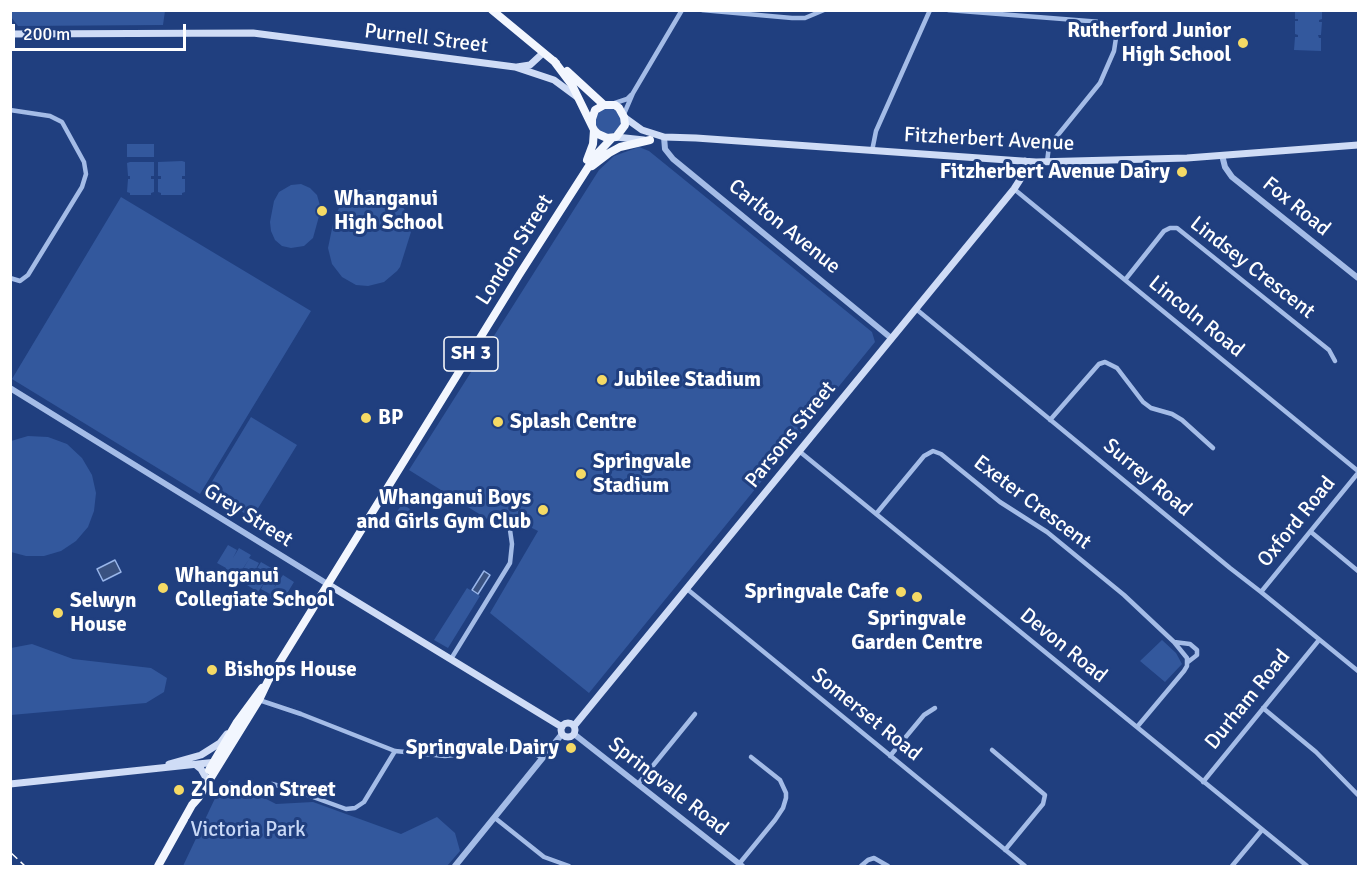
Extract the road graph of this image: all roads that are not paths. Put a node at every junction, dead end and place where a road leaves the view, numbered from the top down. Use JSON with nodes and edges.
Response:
{"nodes":[{"id":1,"x":682,"y":10,"type":"edge"},
{"id":2,"x":702,"y":10,"type":"edge"},
{"id":3,"x":824,"y":10,"type":"edge"},
{"id":4,"x":930,"y":10,"type":"edge"},
{"id":5,"x":948,"y":10,"type":"edge"},
{"id":6,"x":494,"y":11,"type":"edge"},
{"id":7,"x":10,"y":34,"type":"edge"},
{"id":8,"x":543,"y":53,"type":"junction"},
{"id":9,"x":554,"y":61,"type":"junction"},
{"id":10,"x":515,"y":67,"type":"junction"},
{"id":11,"x":633,"y":93,"type":"junction"},
{"id":12,"x":579,"y":98,"type":"junction"},
{"id":13,"x":607,"y":105,"type":"junction"},
{"id":14,"x":10,"y":110,"type":"edge"},
{"id":15,"x":624,"y":115,"type":"junction"},
{"id":16,"x":593,"y":127,"type":"junction"},
{"id":17,"x":614,"y":137,"type":"junction"},
{"id":18,"x":664,"y":137,"type":"junction"},
{"id":19,"x":650,"y":140,"type":"junction"},
{"id":20,"x":1359,"y":145,"type":"edge"},
{"id":21,"x":872,"y":151,"type":"junction"},
{"id":22,"x":1222,"y":156,"type":"junction"},
{"id":23,"x":1025,"y":161,"type":"junction"},
{"id":24,"x":1047,"y":162,"type":"junction"},
{"id":25,"x":583,"y":175,"type":"junction"},
{"id":26,"x":1014,"y":189,"type":"junction"},
{"id":27,"x":10,"y":278,"type":"edge"},
{"id":28,"x":1359,"y":278,"type":"edge"},
{"id":29,"x":1125,"y":280,"type":"junction"},
{"id":30,"x":916,"y":309,"type":"junction"},
{"id":31,"x":891,"y":338,"type":"junction"},
{"id":32,"x":1335,"y":361,"type":"dead end"},
{"id":33,"x":10,"y":388,"type":"edge"},
{"id":34,"x":1050,"y":420,"type":"junction"},
{"id":35,"x":1213,"y":448,"type":"dead end"},
{"id":36,"x":799,"y":451,"type":"junction"},
{"id":37,"x":1359,"y":472,"type":"edge"},
{"id":38,"x":876,"y":514,"type":"junction"},
{"id":39,"x":509,"y":523,"type":"dead end"},
{"id":40,"x":1311,"y":532,"type":"junction"},
{"id":41,"x":1359,"y":571,"type":"edge"},
{"id":42,"x":329,"y":585,"type":"junction"},
{"id":43,"x":687,"y":589,"type":"junction"},
{"id":44,"x":1262,"y":592,"type":"junction"},
{"id":45,"x":1319,"y":640,"type":"junction"},
{"id":46,"x":1174,"y":642,"type":"junction"},
{"id":47,"x":451,"y":659,"type":"junction"},
{"id":48,"x":1188,"y":662,"type":"junction"},
{"id":49,"x":1359,"y":671,"type":"edge"},
{"id":50,"x":268,"y":681,"type":"junction"},
{"id":51,"x":260,"y":700,"type":"junction"},
{"id":52,"x":935,"y":708,"type":"dead end"},
{"id":53,"x":1263,"y":708,"type":"junction"},
{"id":54,"x":695,"y":714,"type":"dead end"},
{"id":55,"x":237,"y":722,"type":"junction"},
{"id":56,"x":1137,"y":727,"type":"junction"},
{"id":57,"x":562,"y":730,"type":"junction"},
{"id":58,"x":574,"y":730,"type":"junction"},
{"id":59,"x":992,"y":750,"type":"dead end"},
{"id":60,"x":395,"y":751,"type":"junction"},
{"id":61,"x":890,"y":756,"type":"junction"},
{"id":62,"x":752,"y":757,"type":"dead end"},
{"id":63,"x":543,"y":758,"type":"junction"},
{"id":64,"x":217,"y":762,"type":"junction"},
{"id":65,"x":196,"y":765,"type":"junction"},
{"id":66,"x":152,"y":768,"type":"junction"},
{"id":67,"x":205,"y":776,"type":"junction"},
{"id":68,"x":1203,"y":782,"type":"junction"},
{"id":69,"x":10,"y":784,"type":"edge"},
{"id":70,"x":272,"y":784,"type":"dead end"},
{"id":71,"x":638,"y":784,"type":"junction"},
{"id":72,"x":1359,"y":795,"type":"edge"},
{"id":73,"x":192,"y":805,"type":"junction"},
{"id":74,"x":495,"y":818,"type":"junction"},
{"id":75,"x":1262,"y":830,"type":"junction"},
{"id":76,"x":1005,"y":850,"type":"junction"},
{"id":77,"x":740,"y":866,"type":"edge"},
{"id":78,"x":158,"y":867,"type":"edge"},
{"id":79,"x":455,"y":867,"type":"edge"},
{"id":80,"x":569,"y":867,"type":"edge"},
{"id":81,"x":861,"y":867,"type":"edge"},
{"id":82,"x":888,"y":867,"type":"edge"},
{"id":83,"x":1025,"y":867,"type":"edge"},
{"id":84,"x":1232,"y":867,"type":"edge"},
{"id":85,"x":1306,"y":867,"type":"edge"}],
"edges":[{"from":1,"to":11,"type":"street"},
{"from":2,"to":3,"type":"street"},
{"from":4,"to":21,"type":"street"},
{"from":5,"to":24,"type":"street"},
{"from":6,"to":8,"type":"highway"},
{"from":7,"to":10,"type":"main road","name":"Purnell Street"},
{"from":8,"to":9,"type":"highway"},
{"from":8,"to":10,"type":"main road","name":"Purnell Street"},
{"from":9,"to":12,"type":"highway"},
{"from":9,"to":13,"type":"highway"},
{"from":10,"to":12,"type":"main road","name":"Purnell Street"},
{"from":11,"to":13,"type":"street"},
{"from":11,"to":15,"type":"street"},
{"from":12,"to":16,"type":"highway"},
{"from":13,"to":15,"type":"highway"},
{"from":13,"to":16,"type":"highway","number":"SH 3"},
{"from":14,"to":27,"type":"street"},
{"from":15,"to":17,"type":"highway","number":"SH 3"},
{"from":15,"to":18,"type":"main road","name":"Fitzherbert Avenue"},
{"from":16,"to":17,"type":"highway"},
{"from":16,"to":25,"type":"highway","name":"London Street","number":"SH 3"},
{"from":17,"to":19,"type":"main road"},
{"from":17,"to":25,"type":"highway","name":"London Street","number":"SH 3"},
{"from":18,"to":19,"type":"main road"},
{"from":18,"to":21,"type":"main road","name":"Fitzherbert Avenue"},
{"from":18,"to":31,"type":"street","name":"Carlton Avenue"},
{"from":19,"to":25,"type":"highway"},
{"from":20,"to":22,"type":"main road","name":"Fitzherbert Avenue"},
{"from":21,"to":23,"type":"main road","name":"Fitzherbert Avenue"},
{"from":22,"to":24,"type":"main road","name":"Fitzherbert Avenue"},
{"from":22,"to":28,"type":"street","name":"Fox Road"},
{"from":23,"to":24,"type":"main road","name":"Fitzherbert Avenue"},
{"from":23,"to":26,"type":"main road","name":"Parsons Street"},
{"from":25,"to":42,"type":"highway","name":"London Street","number":"SH 3"},
{"from":26,"to":29,"type":"street","name":"Lincoln Road"},
{"from":26,"to":30,"type":"main road","name":"Parsons Street"},
{"from":29,"to":32,"type":"street","name":"Lindsey Crescent"},
{"from":29,"to":37,"type":"street","name":"Lincoln Road"},
{"from":30,"to":31,"type":"main road","name":"Parsons Street"},
{"from":30,"to":34,"type":"street","name":"Surrey Road"},
{"from":31,"to":36,"type":"main road","name":"Parsons Street"},
{"from":33,"to":42,"type":"street","name":"Grey Street"},
{"from":34,"to":35,"type":"street"},
{"from":34,"to":44,"type":"street","name":"Surrey Road"},
{"from":36,"to":38,"type":"street","name":"Devon Road"},
{"from":36,"to":43,"type":"main road","name":"Parsons Street"},
{"from":37,"to":40,"type":"street","name":"Oxford Road"},
{"from":38,"to":46,"type":"street","name":"Exeter Crescent"},
{"from":38,"to":56,"type":"street","name":"Devon Road"},
{"from":39,"to":47,"type":"street"},
{"from":40,"to":41,"type":"street"},
{"from":40,"to":44,"type":"street","name":"Oxford Road"},
{"from":42,"to":47,"type":"main road","name":"Grey Street"},
{"from":42,"to":50,"type":"highway","name":"London Street","number":"SH 3"},
{"from":43,"to":58,"type":"main road","name":"Parsons Street"},
{"from":43,"to":61,"type":"street","name":"Somerset Road"},
{"from":44,"to":45,"type":"street","name":"Surrey Road"},
{"from":45,"to":49,"type":"street","name":"Surrey Road"},
{"from":45,"to":53,"type":"street","name":"Durham Road"},
{"from":46,"to":48,"type":"street","name":"Exeter Crescent"},
{"from":46,"to":48,"type":"street","name":"Exeter Crescent"},
{"from":47,"to":57,"type":"main road","name":"Grey Street"},
{"from":48,"to":56,"type":"street"},
{"from":50,"to":51,"type":"highway","name":"London Street","number":"SH 3"},
{"from":50,"to":55,"type":"highway","name":"London Street","number":"SH 3"},
{"from":51,"to":60,"type":"street"},
{"from":51,"to":64,"type":"highway","name":"London Street","number":"SH 3"},
{"from":52,"to":61,"type":"street"},
{"from":53,"to":68,"type":"street","name":"Durham Road"},
{"from":53,"to":72,"type":"street"},
{"from":54,"to":71,"type":"street"},
{"from":55,"to":64,"type":"highway","name":"London Street","number":"SH 3"},
{"from":55,"to":66,"type":"main road"},
{"from":56,"to":68,"type":"street","name":"Devon Road"},
{"from":57,"to":58,"type":"main road"},
{"from":57,"to":58,"type":"main road"},
{"from":57,"to":63,"type":"street"},
{"from":58,"to":71,"type":"street","name":"Springvale Road"},
{"from":59,"to":76,"type":"street"},
{"from":60,"to":63,"type":"street"},
{"from":60,"to":70,"type":"street"},
{"from":61,"to":76,"type":"street","name":"Somerset Road"},
{"from":62,"to":77,"type":"street"},
{"from":63,"to":74,"type":"street"},
{"from":64,"to":65,"type":"main road"},
{"from":64,"to":67,"type":"highway","name":"London Street","number":"SH 3"},
{"from":64,"to":73,"type":"highway","name":"London Street","number":"SH 3"},
{"from":65,"to":66,"type":"main road"},
{"from":65,"to":67,"type":"main road"},
{"from":66,"to":69,"type":"main road"},
{"from":67,"to":73,"type":"highway","name":"London Street","number":"SH 3"},
{"from":68,"to":75,"type":"street","name":"Devon Road"},
{"from":71,"to":77,"type":"street","name":"Springvale Road"},
{"from":73,"to":78,"type":"highway","name":"London Street","number":"SH 3"},
{"from":74,"to":79,"type":"street"},
{"from":74,"to":80,"type":"street"},
{"from":75,"to":84,"type":"street"},
{"from":75,"to":85,"type":"street","name":"Devon Road"},
{"from":76,"to":83,"type":"street","name":"Somerset Road"},
{"from":81,"to":82,"type":"street"}]}
